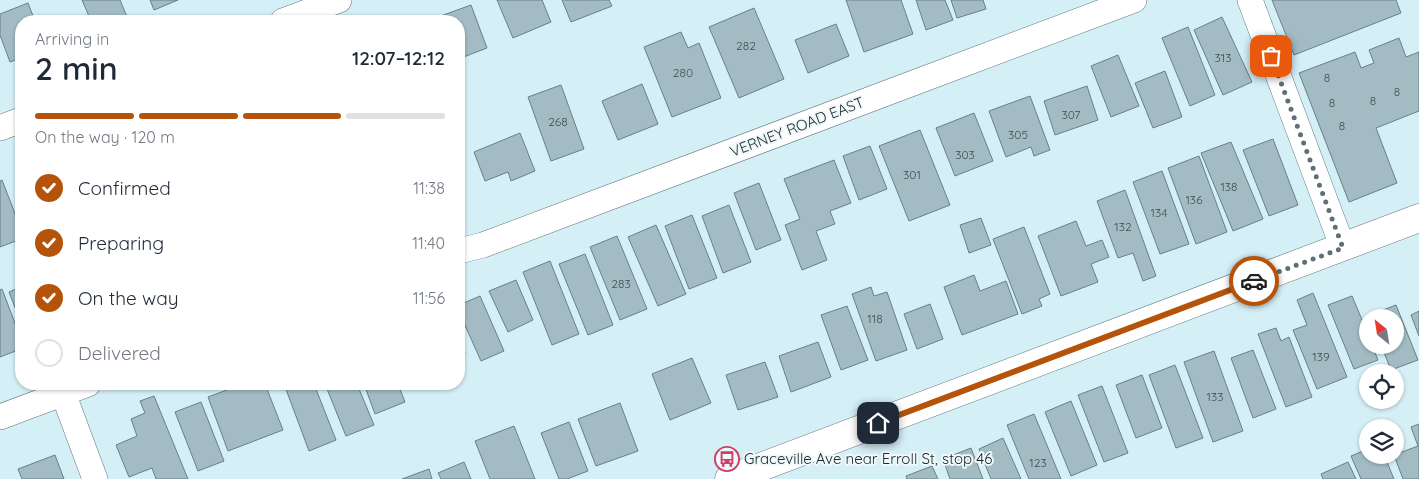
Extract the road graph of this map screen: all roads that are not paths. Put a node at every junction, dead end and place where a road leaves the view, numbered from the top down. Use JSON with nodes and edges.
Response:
{"nodes":[{"id":1,"x":339,"y":0,"type":"edge"},
{"id":2,"x":1134,"y":0,"type":"edge"},
{"id":3,"x":1250,"y":0,"type":"edge"},
{"id":4,"x":299,"y":15,"type":"edge"},
{"id":5,"x":15,"y":122,"type":"edge"},
{"id":6,"x":0,"y":128,"type":"edge"},
{"id":7,"x":1419,"y":218,"type":"edge"},
{"id":8,"x":1343,"y":248,"type":"junction"},
{"id":9,"x":465,"y":250,"type":"edge"},
{"id":10,"x":71,"y":390,"type":"edge"},
{"id":11,"x":63,"y":393,"type":"junction"},
{"id":12,"x":0,"y":417,"type":"edge"},
{"id":13,"x":95,"y":479,"type":"edge"},
{"id":14,"x":728,"y":479,"type":"edge"}],
"edges":[{"from":1,"to":4,"type":"street"},
{"from":2,"to":9,"type":"street","name":"VERNEY ROAD EAST"},
{"from":3,"to":8,"type":"street"},
{"from":5,"to":6,"type":"street"},
{"from":7,"to":8,"type":"main road"},
{"from":8,"to":14,"type":"main road"},
{"from":10,"to":11,"type":"street"},
{"from":11,"to":12,"type":"street"},
{"from":11,"to":13,"type":"street"}]}
